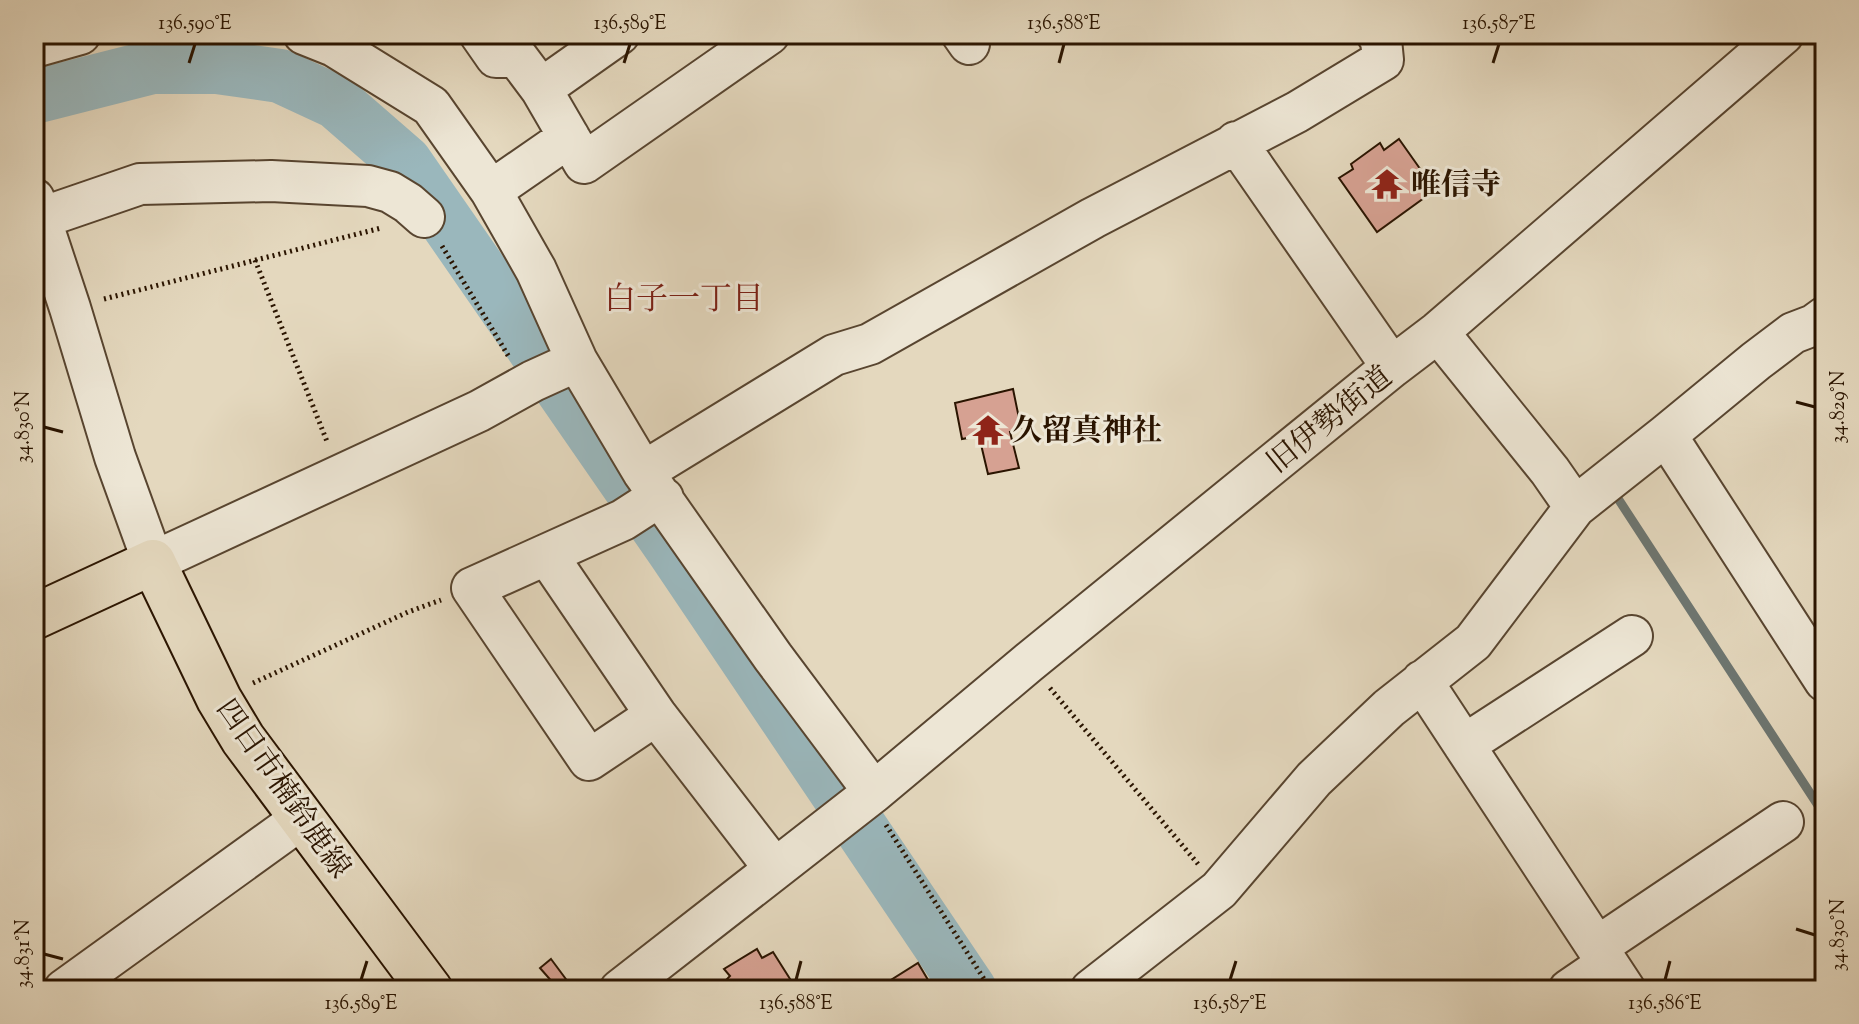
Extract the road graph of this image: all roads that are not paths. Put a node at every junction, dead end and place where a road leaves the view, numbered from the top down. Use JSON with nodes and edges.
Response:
{"nodes":[{"id":1,"x":80,"y":34,"type":"edge"},
{"id":2,"x":304,"y":34,"type":"edge"},
{"id":3,"x":480,"y":34,"type":"edge"},
{"id":4,"x":619,"y":34,"type":"edge"},
{"id":5,"x":769,"y":34,"type":"edge"},
{"id":6,"x":1377,"y":34,"type":"edge"},
{"id":7,"x":1783,"y":34,"type":"edge"},
{"id":8,"x":34,"y":47,"type":"edge"},
{"id":9,"x":541,"y":89,"type":"junction"},
{"id":10,"x":569,"y":137,"type":"junction"},
{"id":11,"x":1236,"y":142,"type":"junction"},
{"id":12,"x":491,"y":191,"type":"junction"},
{"id":13,"x":37,"y":208,"type":"edge"},
{"id":14,"x":424,"y":217,"type":"road end"},
{"id":15,"x":1821,"y":328,"type":"edge"},
{"id":16,"x":1438,"y":332,"type":"junction"},
{"id":17,"x":573,"y":363,"type":"junction"},
{"id":18,"x":1392,"y":367,"type":"junction"},
{"id":19,"x":1666,"y":435,"type":"junction"},
{"id":20,"x":646,"y":498,"type":"junction"},
{"id":21,"x":1575,"y":507,"type":"junction"},
{"id":22,"x":547,"y":555,"type":"junction"},
{"id":23,"x":153,"y":562,"type":"junction"},
{"id":24,"x":34,"y":617,"type":"edge"},
{"id":25,"x":1632,"y":636,"type":"dead end"},
{"id":26,"x":1422,"y":681,"type":"junction"},
{"id":27,"x":1825,"y":681,"type":"edge"},
{"id":28,"x":656,"y":715,"type":"junction"},
{"id":29,"x":1464,"y":745,"type":"junction"},
{"id":30,"x":871,"y":794,"type":"junction"},
{"id":31,"x":301,"y":819,"type":"junction"},
{"id":32,"x":1783,"y":822,"type":"dead end"},
{"id":33,"x":775,"y":869,"type":"junction"},
{"id":34,"x":1610,"y":967,"type":"edge"},
{"id":35,"x":64,"y":990,"type":"edge"},
{"id":36,"x":430,"y":990,"type":"edge"},
{"id":37,"x":620,"y":990,"type":"edge"},
{"id":38,"x":1091,"y":990,"type":"edge"},
{"id":39,"x":1569,"y":990,"type":"edge"}],
"edges":[{"from":1,"to":8,"type":"street"},
{"from":2,"to":12,"type":"street"},
{"from":3,"to":9,"type":"street"},
{"from":4,"to":9,"type":"street"},
{"from":5,"to":10,"type":"street"},
{"from":6,"to":11,"type":"street"},
{"from":7,"to":16,"type":"street","name":"旧伊勢街道"},
{"from":9,"to":10,"type":"street"},
{"from":10,"to":12,"type":"street"},
{"from":11,"to":18,"type":"street"},
{"from":11,"to":20,"type":"street"},
{"from":12,"to":17,"type":"street"},
{"from":13,"to":14,"type":"street"},
{"from":13,"to":23,"type":"street"},
{"from":15,"to":19,"type":"street"},
{"from":16,"to":18,"type":"street","name":"旧伊勢街道"},
{"from":16,"to":21,"type":"street"},
{"from":17,"to":20,"type":"street"},
{"from":17,"to":23,"type":"street"},
{"from":18,"to":30,"type":"street","name":"旧伊勢街道"},
{"from":19,"to":21,"type":"street"},
{"from":19,"to":27,"type":"street"},
{"from":20,"to":22,"type":"street"},
{"from":20,"to":30,"type":"street"},
{"from":21,"to":26,"type":"street"},
{"from":22,"to":28,"type":"street"},
{"from":22,"to":28,"type":"street"},
{"from":23,"to":24,"type":"main road"},
{"from":23,"to":31,"type":"main road","name":"四日市楠鈴鹿線"},
{"from":25,"to":29,"type":"street"},
{"from":26,"to":29,"type":"street"},
{"from":26,"to":38,"type":"street"},
{"from":28,"to":33,"type":"street"},
{"from":29,"to":34,"type":"street"},
{"from":30,"to":33,"type":"street","name":"旧伊勢街道"},
{"from":31,"to":35,"type":"street"},
{"from":31,"to":36,"type":"main road","name":"四日市楠鈴鹿線"},
{"from":32,"to":34,"type":"street"},
{"from":33,"to":37,"type":"street","name":"旧伊勢街道"},
{"from":34,"to":39,"type":"street"}]}
